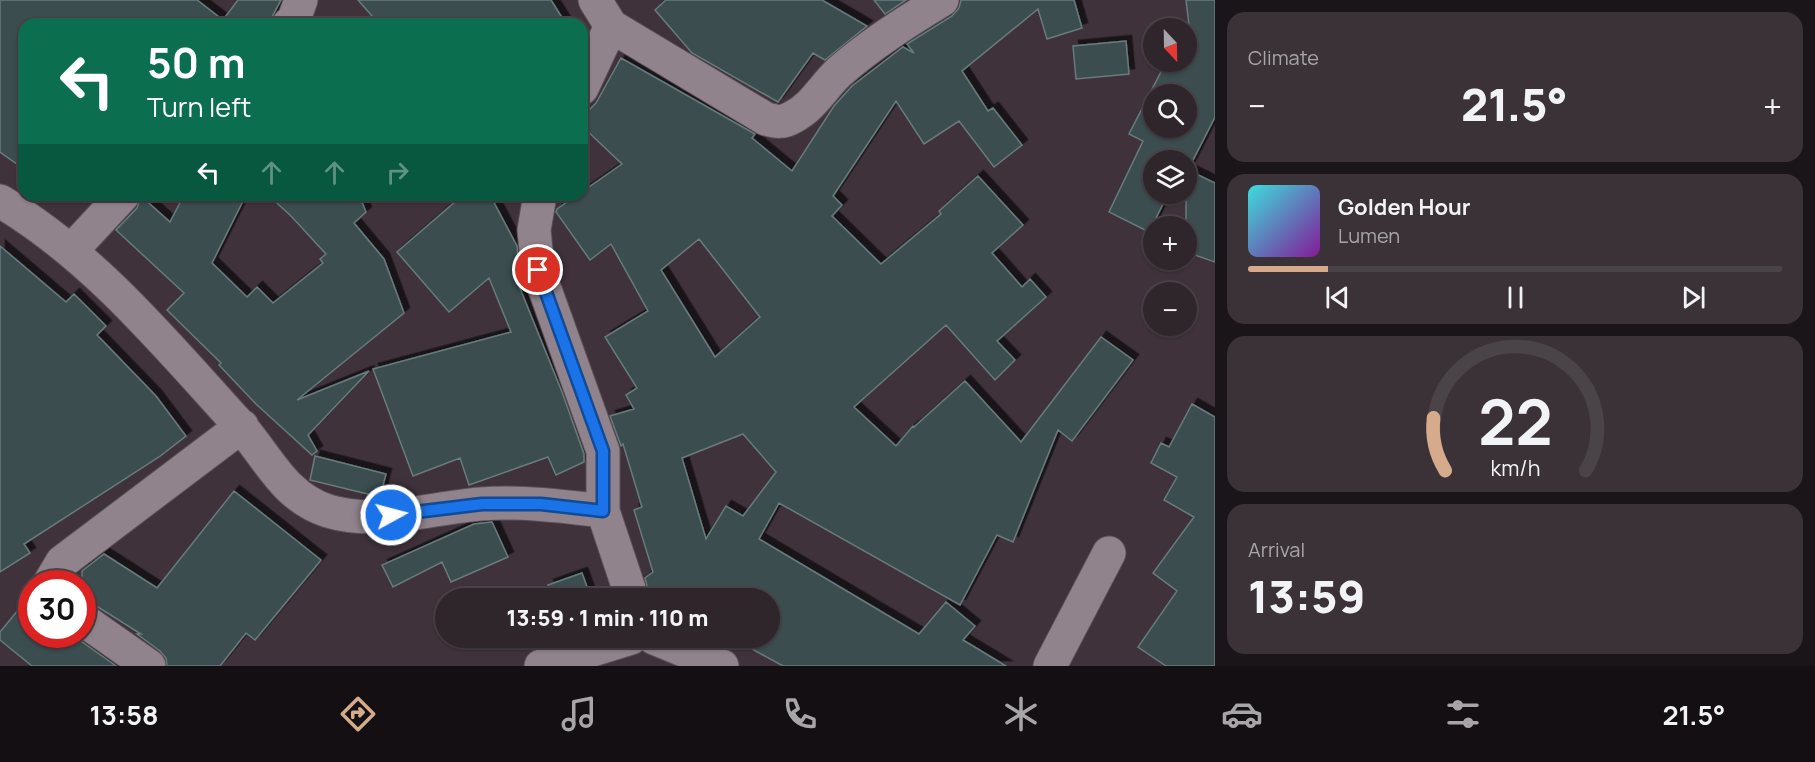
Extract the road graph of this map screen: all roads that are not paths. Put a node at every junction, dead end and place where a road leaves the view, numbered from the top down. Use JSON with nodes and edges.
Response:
{"nodes":[{"id":1,"x":302,"y":0,"type":"edge"},
{"id":2,"x":942,"y":0,"type":"edge"},
{"id":3,"x":603,"y":13,"type":"edge"},
{"id":4,"x":294,"y":18,"type":"edge"},
{"id":5,"x":588,"y":67,"type":"edge"},
{"id":6,"x":0,"y":201,"type":"edge"},
{"id":7,"x":117,"y":201,"type":"edge"},
{"id":8,"x":539,"y":201,"type":"edge"},
{"id":9,"x":71,"y":251,"type":"junction"},
{"id":10,"x":242,"y":426,"type":"junction"},
{"id":11,"x":603,"y":511,"type":"junction"},
{"id":12,"x":1109,"y":553,"type":"dead end"},
{"id":13,"x":57,"y":570,"type":"edge"},
{"id":14,"x":629,"y":588,"type":"edge"},
{"id":15,"x":96,"y":629,"type":"edge"},
{"id":16,"x":599,"y":648,"type":"edge"},
{"id":17,"x":678,"y":648,"type":"edge"},
{"id":18,"x":149,"y":666,"type":"edge"},
{"id":19,"x":541,"y":666,"type":"edge"},
{"id":20,"x":722,"y":666,"type":"edge"},
{"id":21,"x":1050,"y":666,"type":"edge"}],
"edges":[{"from":1,"to":4,"type":"street"},
{"from":2,"to":3,"type":"street"},
{"from":3,"to":5,"type":"street"},
{"from":6,"to":9,"type":"street"},
{"from":7,"to":9,"type":"street"},
{"from":8,"to":11,"type":"street"},
{"from":9,"to":10,"type":"street"},
{"from":10,"to":11,"type":"street"},
{"from":10,"to":13,"type":"street"},
{"from":11,"to":14,"type":"street"},
{"from":12,"to":21,"type":"street"},
{"from":15,"to":18,"type":"street"},
{"from":16,"to":19,"type":"street"},
{"from":17,"to":20,"type":"street"}]}
